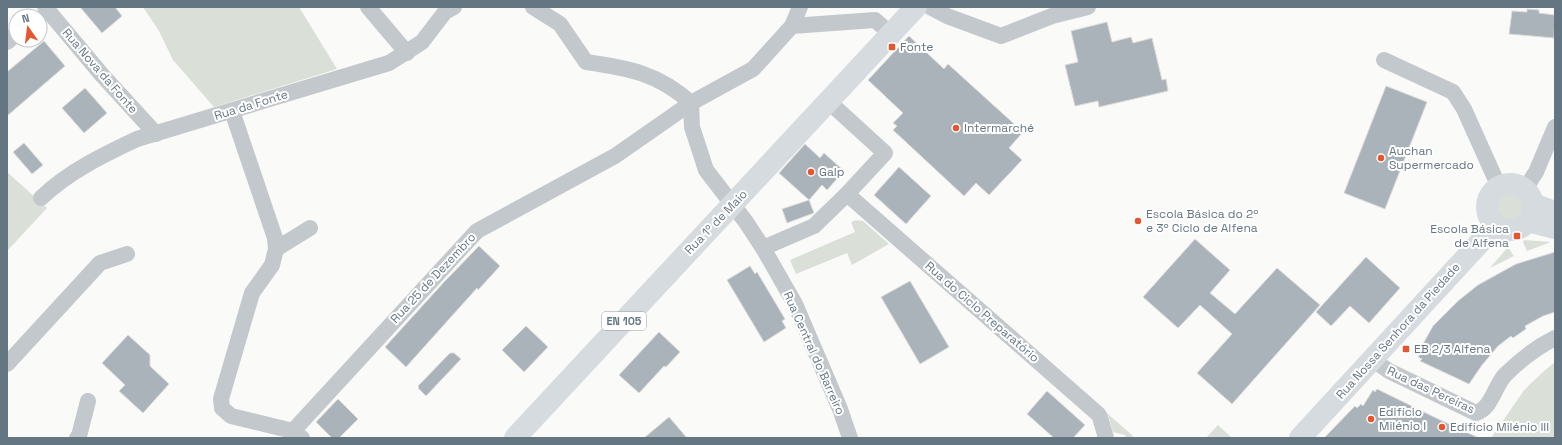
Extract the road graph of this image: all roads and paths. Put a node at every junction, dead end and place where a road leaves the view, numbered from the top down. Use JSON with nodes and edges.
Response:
{"nodes":[{"id":1,"x":368,"y":7,"type":"edge"},
{"id":2,"x":454,"y":7,"type":"edge"},
{"id":3,"x":533,"y":7,"type":"edge"},
{"id":4,"x":800,"y":7,"type":"edge"},
{"id":5,"x":916,"y":7,"type":"edge"},
{"id":6,"x":930,"y":7,"type":"edge"},
{"id":7,"x":1088,"y":7,"type":"edge"},
{"id":8,"x":48,"y":16,"type":"edge"},
{"id":9,"x":792,"y":26,"type":"junction"},
{"id":10,"x":891,"y":34,"type":"junction"},
{"id":11,"x":407,"y":53,"type":"junction"},
{"id":12,"x":1384,"y":60,"type":"dead end"},
{"id":13,"x":828,"y":101,"type":"junction"},
{"id":14,"x":691,"y":103,"type":"junction"},
{"id":15,"x":232,"y":111,"type":"junction"},
{"id":16,"x":1555,"y":127,"type":"edge"},
{"id":17,"x":156,"y":134,"type":"junction"},
{"id":18,"x":1499,"y":187,"type":"junction"},
{"id":19,"x":847,"y":194,"type":"junction"},
{"id":20,"x":41,"y":198,"type":"dead end"},
{"id":21,"x":732,"y":204,"type":"junction"},
{"id":22,"x":1529,"y":205,"type":"junction"},
{"id":23,"x":1555,"y":212,"type":"edge"},
{"id":24,"x":1496,"y":225,"type":"junction"},
{"id":25,"x":310,"y":228,"type":"dead end"},
{"id":26,"x":1555,"y":228,"type":"edge"},
{"id":27,"x":763,"y":248,"type":"junction"},
{"id":28,"x":276,"y":249,"type":"junction"},
{"id":29,"x":127,"y":254,"type":"dead end"},
{"id":30,"x":1555,"y":338,"type":"edge"},
{"id":31,"x":1373,"y":360,"type":"junction"},
{"id":32,"x":7,"y":364,"type":"edge"},
{"id":33,"x":88,"y":401,"type":"dead end"},
{"id":34,"x":298,"y":434,"type":"edge"},
{"id":35,"x":77,"y":438,"type":"edge"},
{"id":36,"x":516,"y":438,"type":"edge"},
{"id":37,"x":850,"y":438,"type":"edge"},
{"id":38,"x":1106,"y":438,"type":"edge"},
{"id":39,"x":1300,"y":438,"type":"edge"}],
"edges":[{"from":1,"to":11,"type":"street"},
{"from":2,"to":11,"type":"street","name":"Rua da Fonte"},
{"from":3,"to":14,"type":"street"},
{"from":4,"to":9,"type":"street"},
{"from":5,"to":10,"type":"main road","name":"Rua 1º de Maio","number":"EN 105"},
{"from":6,"to":7,"type":"street"},
{"from":8,"to":17,"type":"street","name":"Rua Nova da Fonte"},
{"from":9,"to":10,"type":"street"},
{"from":9,"to":14,"type":"street","name":"Rua 25 de Dezembro"},
{"from":10,"to":13,"type":"main road","name":"Rua 1º de Maio","number":"EN 105"},
{"from":11,"to":15,"type":"street","name":"Rua da Fonte"},
{"from":12,"to":18,"type":"street"},
{"from":13,"to":19,"type":"street"},
{"from":13,"to":21,"type":"main road","name":"Rua 1º de Maio","number":"EN 105"},
{"from":14,"to":21,"type":"street","name":"Rua Central do Barreiro"},
{"from":14,"to":34,"type":"street","name":"Rua 25 de Dezembro"},
{"from":15,"to":17,"type":"street","name":"Rua da Fonte"},
{"from":15,"to":28,"type":"street"},
{"from":16,"to":22,"type":"street"},
{"from":17,"to":20,"type":"street","name":"Rua da Fonte"},
{"from":18,"to":22,"type":"main road"},
{"from":18,"to":24,"type":"main road"},
{"from":19,"to":27,"type":"street"},
{"from":19,"to":38,"type":"street","name":"Rua do Ciclo Preparatório"},
{"from":21,"to":27,"type":"street","name":"Rua Central do Barreiro"},
{"from":21,"to":36,"type":"main road","name":"Rua 1º de Maio","number":"EN 105"},
{"from":22,"to":23,"type":"main road"},
{"from":22,"to":24,"type":"main road"},
{"from":22,"to":26,"type":"main road"},
{"from":24,"to":31,"type":"main road","name":"Rua Nossa Senhora da Piedade"},
{"from":25,"to":28,"type":"street"},
{"from":27,"to":37,"type":"street","name":"Rua Central do Barreiro"},
{"from":28,"to":34,"type":"street"},
{"from":29,"to":32,"type":"street"},
{"from":30,"to":31,"type":"street","name":"Rua das Pereiras"},
{"from":31,"to":39,"type":"main road","name":"Rua Nossa Senhora da Piedade"},
{"from":33,"to":35,"type":"street"}]}
